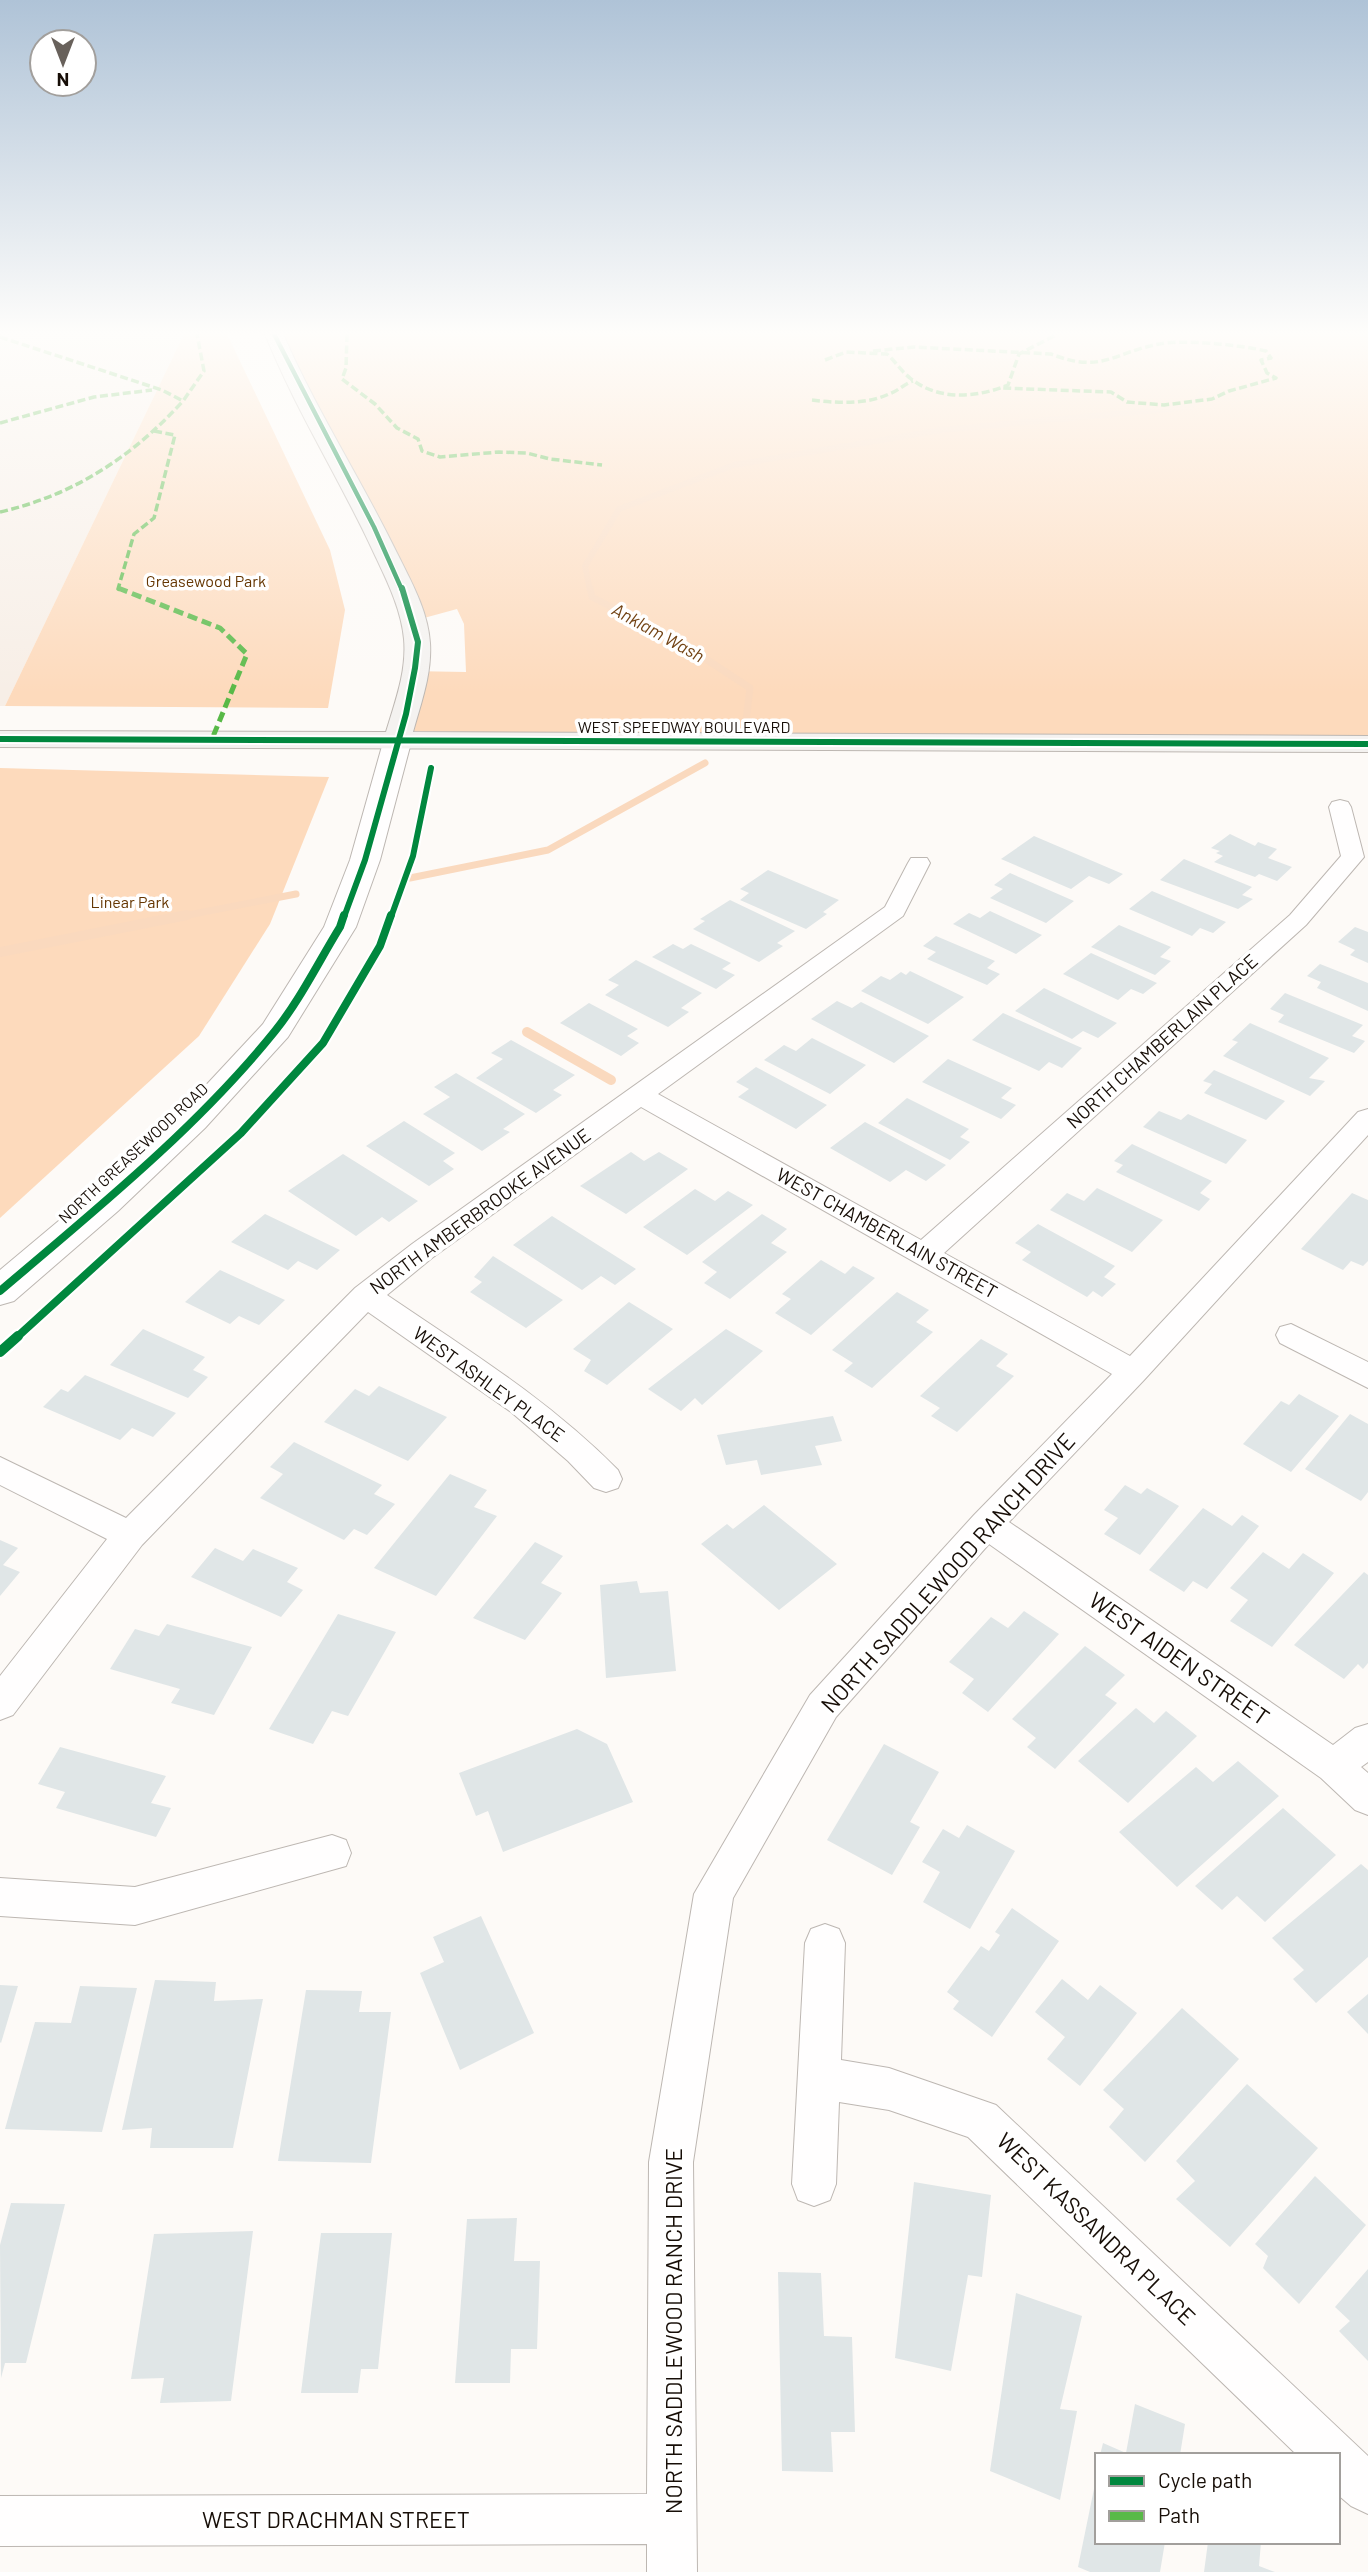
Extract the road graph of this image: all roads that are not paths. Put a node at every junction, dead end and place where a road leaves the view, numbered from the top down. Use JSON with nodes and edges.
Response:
{"nodes":[{"id":1,"x":336,"y":454,"type":"edge"},
{"id":2,"x":0,"y":739,"type":"edge"},
{"id":3,"x":398,"y":739,"type":"junction"},
{"id":4,"x":1368,"y":744,"type":"edge"},
{"id":5,"x":1340,"y":807,"type":"dead end"},
{"id":6,"x":919,"y":863,"type":"dead end"},
{"id":7,"x":640,"y":1095,"type":"junction"},
{"id":8,"x":1368,"y":1118,"type":"edge"},
{"id":9,"x":925,"y":1253,"type":"junction"},
{"id":10,"x":0,"y":1292,"type":"edge"},
{"id":11,"x":366,"y":1296,"type":"junction"},
{"id":12,"x":1291,"y":1335,"type":"dead end"},
{"id":13,"x":1133,"y":1372,"type":"junction"},
{"id":14,"x":1368,"y":1376,"type":"edge"},
{"id":15,"x":0,"y":1470,"type":"edge"},
{"id":16,"x":606,"y":1479,"type":"dead end"},
{"id":17,"x":986,"y":1524,"type":"junction"},
{"id":18,"x":130,"y":1535,"type":"junction"},
{"id":19,"x":0,"y":1704,"type":"edge"},
{"id":20,"x":1368,"y":1740,"type":"edge"},
{"id":21,"x":1334,"y":1766,"type":"junction"},
{"id":22,"x":1368,"y":1798,"type":"edge"},
{"id":23,"x":332,"y":1853,"type":"dead end"},
{"id":24,"x":0,"y":1897,"type":"edge"},
{"id":25,"x":825,"y":1943,"type":"dead end"},
{"id":26,"x":819,"y":2078,"type":"junction"},
{"id":27,"x":814,"y":2184,"type":"dead end"},
{"id":28,"x":1330,"y":2453,"type":"edge"},
{"id":29,"x":1340,"y":2463,"type":"edge"},
{"id":30,"x":1368,"y":2489,"type":"edge"},
{"id":31,"x":672,"y":2519,"type":"junction"},
{"id":32,"x":0,"y":2521,"type":"edge"},
{"id":33,"x":672,"y":2572,"type":"edge"}],
"edges":[{"from":1,"to":3,"type":"main road","name":"NORTH GREASEWOOD ROAD"},
{"from":2,"to":3,"type":"main road","name":"WEST SPEEDWAY BOULEVARD"},
{"from":3,"to":4,"type":"main road","name":"WEST SPEEDWAY BOULEVARD"},
{"from":3,"to":10,"type":"street","name":"NORTH GREASEWOOD ROAD"},
{"from":5,"to":9,"type":"street","name":"NORTH CHAMBERLAIN PLACE"},
{"from":6,"to":7,"type":"street","name":"NORTH AMBERBROOKE AVENUE"},
{"from":7,"to":9,"type":"street","name":"WEST CHAMBERLAIN STREET"},
{"from":7,"to":11,"type":"street","name":"NORTH AMBERBROOKE AVENUE"},
{"from":8,"to":13,"type":"street","name":"NORTH SADDLEWOOD RANCH DRIVE"},
{"from":9,"to":13,"type":"street","name":"WEST CHAMBERLAIN STREET"},
{"from":11,"to":16,"type":"street","name":"WEST ASHLEY PLACE"},
{"from":11,"to":18,"type":"street","name":"NORTH AMBERBROOKE AVENUE"},
{"from":12,"to":14,"type":"street"},
{"from":13,"to":17,"type":"street","name":"NORTH SADDLEWOOD RANCH DRIVE"},
{"from":15,"to":18,"type":"street"},
{"from":17,"to":21,"type":"street","name":"WEST AIDEN STREET"},
{"from":17,"to":31,"type":"street","name":"NORTH SADDLEWOOD RANCH DRIVE"},
{"from":18,"to":19,"type":"street","name":"NORTH AMBERBROOKE AVENUE"},
{"from":20,"to":21,"type":"street"},
{"from":21,"to":22,"type":"street","name":"WEST AIDEN STREET"},
{"from":23,"to":24,"type":"street"},
{"from":25,"to":26,"type":"street"},
{"from":26,"to":27,"type":"street"},
{"from":26,"to":28,"type":"street","name":"WEST KASSANDRA PLACE"},
{"from":29,"to":30,"type":"street"},
{"from":31,"to":32,"type":"street","name":"WEST DRACHMAN STREET"},
{"from":31,"to":33,"type":"street","name":"NORTH SADDLEWOOD RANCH DRIVE"}]}
